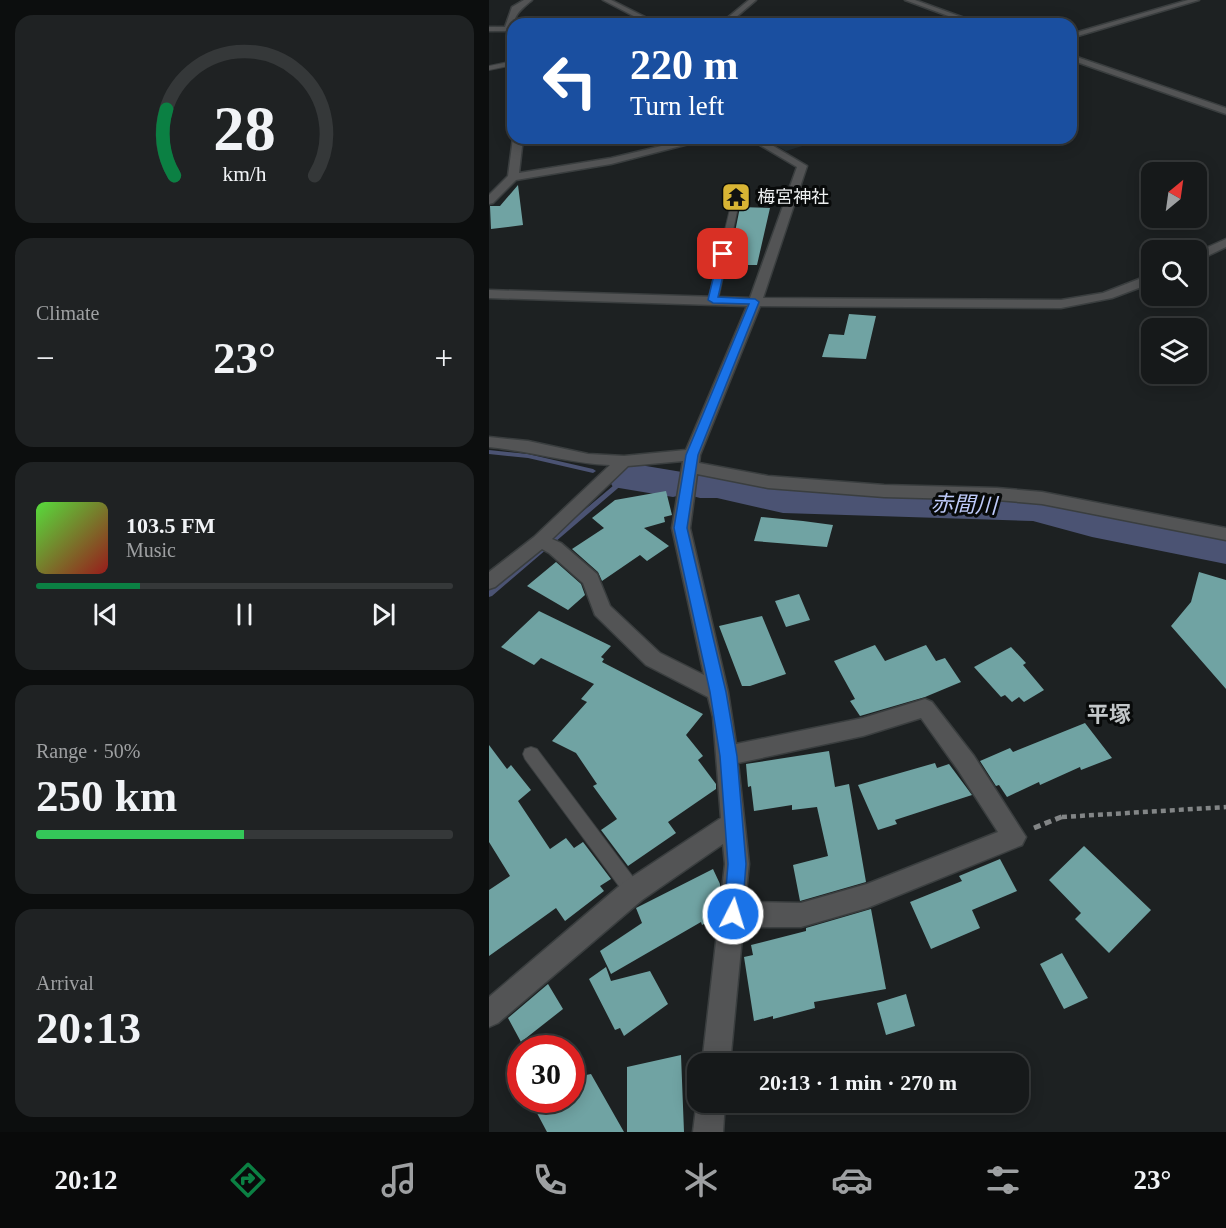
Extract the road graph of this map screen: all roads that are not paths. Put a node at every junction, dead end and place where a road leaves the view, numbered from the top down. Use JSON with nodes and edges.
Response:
{"nodes":[{"id":1,"x":529,"y":0,"type":"edge"},
{"id":2,"x":606,"y":0,"type":"edge"},
{"id":3,"x":753,"y":0,"type":"edge"},
{"id":4,"x":908,"y":0,"type":"edge"},
{"id":5,"x":1195,"y":0,"type":"edge"},
{"id":6,"x":513,"y":18,"type":"edge"},
{"id":7,"x":643,"y":18,"type":"edge"},
{"id":8,"x":731,"y":18,"type":"edge"},
{"id":9,"x":960,"y":18,"type":"edge"},
{"id":10,"x":489,"y":29,"type":"edge"},
{"id":11,"x":507,"y":30,"type":"edge"},
{"id":12,"x":1077,"y":34,"type":"edge"},
{"id":13,"x":1077,"y":59,"type":"edge"},
{"id":14,"x":507,"y":64,"type":"edge"},
{"id":15,"x":489,"y":68,"type":"edge"},
{"id":16,"x":1226,"y":111,"type":"edge"},
{"id":17,"x":517,"y":144,"type":"edge"},
{"id":18,"x":682,"y":144,"type":"edge"},
{"id":19,"x":764,"y":144,"type":"edge"},
{"id":20,"x":513,"y":177,"type":"junction"},
{"id":21,"x":489,"y":201,"type":"edge"},
{"id":22,"x":734,"y":207,"type":"dead end"},
{"id":23,"x":1226,"y":243,"type":"edge"},
{"id":24,"x":1207,"y":252,"type":"edge"},
{"id":25,"x":1141,"y":283,"type":"edge"},
{"id":26,"x":489,"y":294,"type":"edge"},
{"id":27,"x":713,"y":300,"type":"junction"},
{"id":28,"x":755,"y":302,"type":"junction"},
{"id":29,"x":489,"y":442,"type":"edge"},
{"id":30,"x":624,"y":461,"type":"junction"},
{"id":31,"x":690,"y":461,"type":"junction"},
{"id":32,"x":1226,"y":534,"type":"edge"},
{"id":33,"x":548,"y":544,"type":"junction"},
{"id":34,"x":489,"y":582,"type":"edge"},
{"id":35,"x":718,"y":692,"type":"junction"},
{"id":36,"x":531,"y":754,"type":"dead end"},
{"id":37,"x":728,"y":756,"type":"junction"},
{"id":38,"x":734,"y":823,"type":"junction"},
{"id":39,"x":633,"y":891,"type":"junction"},
{"id":40,"x":733,"y":914,"type":"junction"},
{"id":41,"x":489,"y":1014,"type":"edge"},
{"id":42,"x":717,"y":1053,"type":"edge"},
{"id":43,"x":710,"y":1113,"type":"edge"},
{"id":44,"x":708,"y":1132,"type":"edge"}],
"edges":[{"from":1,"to":6,"type":"street"},
{"from":2,"to":7,"type":"street"},
{"from":3,"to":8,"type":"street"},
{"from":4,"to":9,"type":"street"},
{"from":5,"to":12,"type":"street"},
{"from":10,"to":11,"type":"street"},
{"from":13,"to":16,"type":"street"},
{"from":14,"to":15,"type":"lane"},
{"from":17,"to":20,"type":"street"},
{"from":18,"to":20,"type":"street"},
{"from":19,"to":28,"type":"street"},
{"from":20,"to":21,"type":"street"},
{"from":22,"to":27,"type":"lane"},
{"from":23,"to":24,"type":"street"},
{"from":25,"to":28,"type":"street"},
{"from":26,"to":27,"type":"street"},
{"from":27,"to":28,"type":"street"},
{"from":28,"to":31,"type":"street"},
{"from":29,"to":30,"type":"street"},
{"from":30,"to":31,"type":"street"},
{"from":30,"to":33,"type":"street"},
{"from":31,"to":32,"type":"street"},
{"from":31,"to":35,"type":"street"},
{"from":33,"to":34,"type":"street"},
{"from":33,"to":35,"type":"street"},
{"from":35,"to":37,"type":"street"},
{"from":36,"to":39,"type":"lane"},
{"from":37,"to":38,"type":"street"},
{"from":37,"to":40,"type":"street"},
{"from":38,"to":39,"type":"street"},
{"from":38,"to":40,"type":"street"},
{"from":39,"to":41,"type":"street"},
{"from":40,"to":42,"type":"street"},
{"from":43,"to":44,"type":"street"}]}
